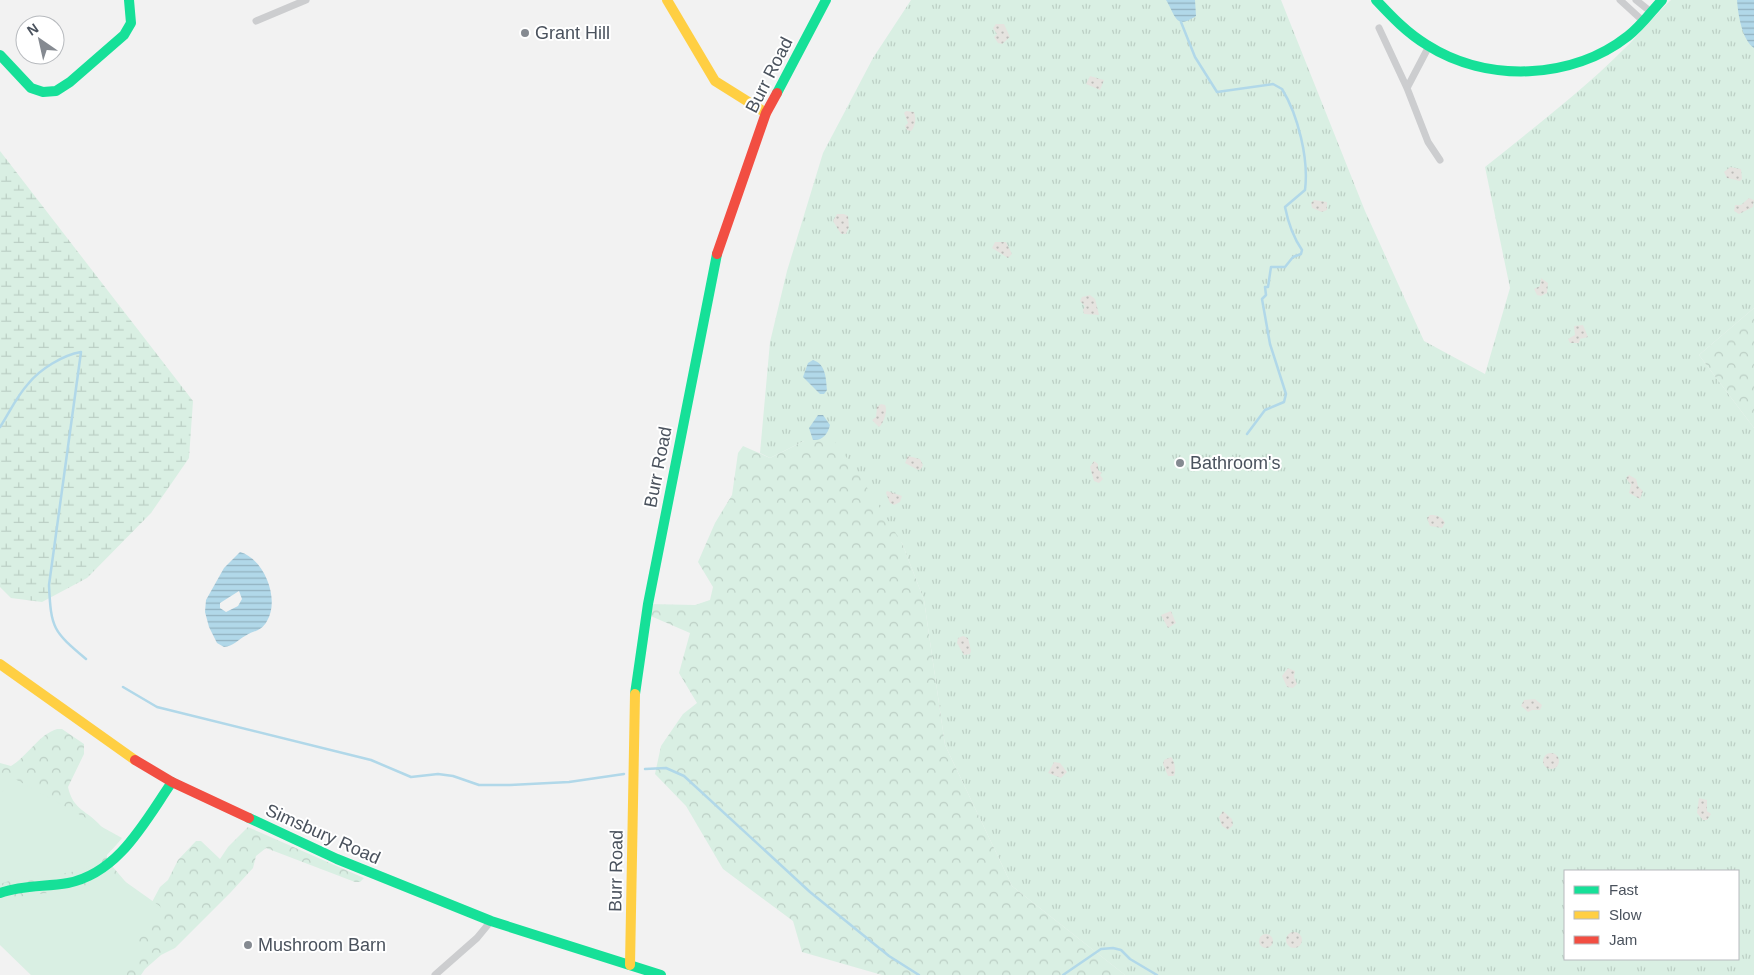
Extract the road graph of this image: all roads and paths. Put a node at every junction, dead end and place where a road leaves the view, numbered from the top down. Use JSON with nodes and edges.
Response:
{"nodes":[{"id":1,"x":129,"y":0,"type":"edge"},
{"id":2,"x":306,"y":0,"type":"edge"},
{"id":3,"x":667,"y":0,"type":"edge"},
{"id":4,"x":826,"y":0,"type":"edge"},
{"id":5,"x":1376,"y":0,"type":"edge"},
{"id":6,"x":1620,"y":0,"type":"edge"},
{"id":7,"x":1636,"y":0,"type":"edge"},
{"id":8,"x":1662,"y":0,"type":"edge"},
{"id":9,"x":1651,"y":12,"type":"junction"},
{"id":10,"x":256,"y":21,"type":"dead end"},
{"id":11,"x":1643,"y":21,"type":"junction"},
{"id":12,"x":1379,"y":28,"type":"dead end"},
{"id":13,"x":1428,"y":48,"type":"junction"},
{"id":14,"x":0,"y":55,"type":"edge"},
{"id":15,"x":1407,"y":88,"type":"junction"},
{"id":16,"x":766,"y":113,"type":"junction"},
{"id":17,"x":1440,"y":160,"type":"dead end"},
{"id":18,"x":0,"y":664,"type":"edge"},
{"id":19,"x":172,"y":782,"type":"junction"},
{"id":20,"x":0,"y":893,"type":"edge"},
{"id":21,"x":491,"y":921,"type":"junction"},
{"id":22,"x":630,"y":965,"type":"junction"},
{"id":23,"x":435,"y":975,"type":"edge"},
{"id":24,"x":661,"y":975,"type":"edge"}],
"edges":[{"from":1,"to":14,"type":"street"},
{"from":2,"to":10,"type":"street"},
{"from":3,"to":16,"type":"street"},
{"from":4,"to":16,"type":"street","name":"Burr Road"},
{"from":5,"to":13,"type":"street"},
{"from":6,"to":11,"type":"street"},
{"from":7,"to":9,"type":"street"},
{"from":8,"to":9,"type":"street"},
{"from":9,"to":11,"type":"street"},
{"from":11,"to":13,"type":"street"},
{"from":12,"to":15,"type":"street"},
{"from":13,"to":15,"type":"street"},
{"from":15,"to":17,"type":"street"},
{"from":16,"to":22,"type":"street","name":"Burr Road"},
{"from":18,"to":19,"type":"street","name":"Simsbury Road"},
{"from":19,"to":20,"type":"street"},
{"from":19,"to":21,"type":"street","name":"Simsbury Road"},
{"from":21,"to":22,"type":"street","name":"Simsbury Road"},
{"from":21,"to":23,"type":"street"},
{"from":22,"to":24,"type":"street","name":"Simsbury Road"}]}
